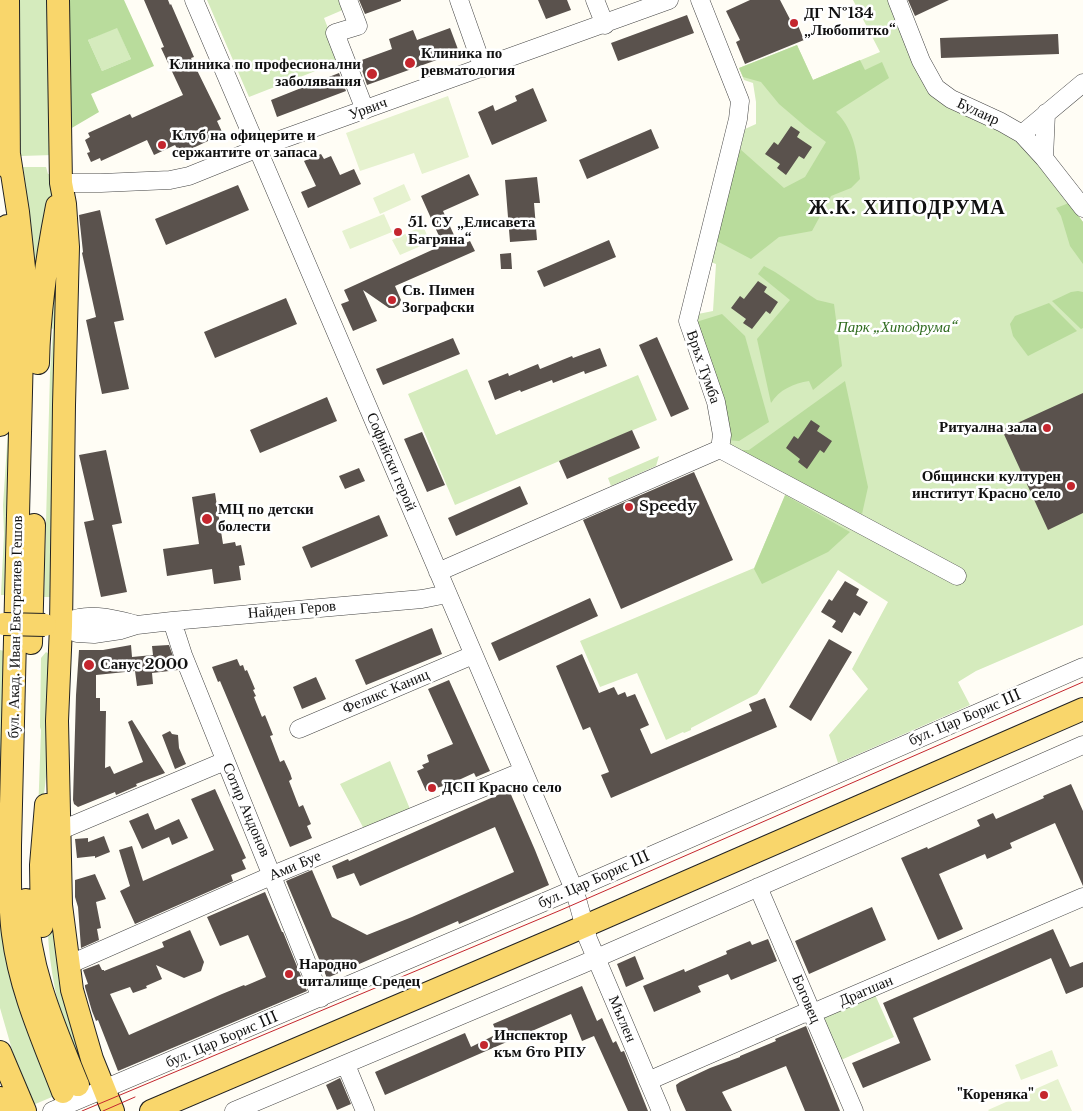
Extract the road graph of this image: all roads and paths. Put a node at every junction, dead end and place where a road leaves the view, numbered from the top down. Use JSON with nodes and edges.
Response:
{"nodes":[{"id":1,"x":8,"y":0,"type":"edge"},
{"id":2,"x":58,"y":0,"type":"edge"},
{"id":3,"x":194,"y":0,"type":"edge"},
{"id":4,"x":348,"y":0,"type":"edge"},
{"id":5,"x":459,"y":0,"type":"edge"},
{"id":6,"x":595,"y":0,"type":"edge"},
{"id":7,"x":669,"y":0,"type":"edge"},
{"id":8,"x":700,"y":0,"type":"edge"},
{"id":9,"x":897,"y":0,"type":"edge"},
{"id":10,"x":605,"y":24,"type":"junction"},
{"id":11,"x":483,"y":68,"type":"junction"},
{"id":12,"x":1083,"y":83,"type":"edge"},
{"id":13,"x":365,"y":110,"type":"junction"},
{"id":14,"x":1046,"y":113,"type":"junction"},
{"id":15,"x":1022,"y":134,"type":"junction"},
{"id":16,"x":258,"y":149,"type":"junction"},
{"id":17,"x":9,"y":154,"type":"junction"},
{"id":18,"x":1044,"y":158,"type":"junction"},
{"id":19,"x":61,"y":183,"type":"junction"},
{"id":20,"x":1083,"y":208,"type":"edge"},
{"id":21,"x":0,"y":425,"type":"edge"},
{"id":22,"x":720,"y":449,"type":"junction"},
{"id":23,"x":438,"y":572,"type":"junction"},
{"id":24,"x":957,"y":576,"type":"dead end"},
{"id":25,"x":447,"y":594,"type":"junction"},
{"id":26,"x":172,"y":621,"type":"junction"},
{"id":27,"x":2,"y":624,"type":"edge"},
{"id":28,"x":53,"y":625,"type":"junction"},
{"id":29,"x":473,"y":655,"type":"junction"},
{"id":30,"x":1083,"y":667,"type":"edge"},
{"id":31,"x":1083,"y":709,"type":"edge"},
{"id":32,"x":57,"y":721,"type":"junction"},
{"id":33,"x":299,"y":730,"type":"dead end"},
{"id":34,"x":1081,"y":750,"type":"edge"},
{"id":35,"x":225,"y":761,"type":"junction"},
{"id":36,"x":523,"y":771,"type":"junction"},
{"id":37,"x":59,"y":832,"type":"junction"},
{"id":38,"x":273,"y":875,"type":"junction"},
{"id":39,"x":758,"y":887,"type":"junction"},
{"id":40,"x":573,"y":890,"type":"junction"},
{"id":41,"x":1083,"y":897,"type":"edge"},
{"id":42,"x":584,"y":926,"type":"junction"},
{"id":43,"x":596,"y":959,"type":"junction"},
{"id":44,"x":68,"y":965,"type":"junction"},
{"id":45,"x":321,"y":998,"type":"junction"},
{"id":46,"x":812,"y":1013,"type":"junction"},
{"id":47,"x":0,"y":1052,"type":"edge"},
{"id":48,"x":67,"y":1056,"type":"junction"},
{"id":49,"x":346,"y":1065,"type":"junction"},
{"id":50,"x":648,"y":1080,"type":"junction"},
{"id":51,"x":104,"y":1090,"type":"junction"},
{"id":52,"x":0,"y":1098,"type":"edge"},
{"id":53,"x":4,"y":1111,"type":"edge"},
{"id":54,"x":25,"y":1111,"type":"edge"},
{"id":55,"x":52,"y":1111,"type":"edge"},
{"id":56,"x":113,"y":1111,"type":"edge"},
{"id":57,"x":151,"y":1111,"type":"edge"},
{"id":58,"x":234,"y":1111,"type":"edge"},
{"id":59,"x":365,"y":1111,"type":"edge"},
{"id":60,"x":661,"y":1111,"type":"edge"},
{"id":61,"x":854,"y":1111,"type":"edge"}],
"edges":[{"from":1,"to":17,"type":"main road","name":"бул. Акад. Иван Евстратиев Гешов"},
{"from":2,"to":19,"type":"main road","name":"бул. Акад. Иван Евстратиев Гешов"},
{"from":3,"to":16,"type":"street","name":"Софийски герой"},
{"from":4,"to":13,"type":"street"},
{"from":5,"to":11,"type":"street"},
{"from":6,"to":10,"type":"street"},
{"from":7,"to":10,"type":"street","name":"Урвич"},
{"from":8,"to":22,"type":"street","name":"Връх Тумба"},
{"from":9,"to":15,"type":"street","name":"Булаир"},
{"from":10,"to":11,"type":"street","name":"Урвич"},
{"from":11,"to":13,"type":"street","name":"Урвич"},
{"from":12,"to":14,"type":"street"},
{"from":13,"to":16,"type":"street","name":"Урвич"},
{"from":14,"to":15,"type":"street"},
{"from":14,"to":18,"type":"street"},
{"from":15,"to":18,"type":"street","name":"Булаир"},
{"from":16,"to":19,"type":"street","name":"Урвич"},
{"from":16,"to":23,"type":"street","name":"Софийски герой"},
{"from":17,"to":21,"type":"main road","name":"бул. Акад. Иван Евстратиев Гешов"},
{"from":17,"to":48,"type":"main road","name":"бул. Акад. Иван Евстратиев Гешов"},
{"from":18,"to":20,"type":"street","name":"Булаир"},
{"from":19,"to":28,"type":"main road","name":"бул. Акад. Иван Евстратиев Гешов"},
{"from":19,"to":48,"type":"main road","name":"бул. Акад. Иван Евстратиев Гешов"},
{"from":22,"to":23,"type":"street"},
{"from":22,"to":24,"type":"street"},
{"from":23,"to":25,"type":"street","name":"Софийски герой"},
{"from":25,"to":26,"type":"street","name":"Найден Геров"},
{"from":25,"to":29,"type":"street","name":"Софийски герой"},
{"from":26,"to":28,"type":"street","name":"Найден Геров"},
{"from":26,"to":35,"type":"street","name":"Сотир Андонов"},
{"from":27,"to":28,"type":"main road","bridge":true},
{"from":28,"to":32,"type":"main road","name":"бул. Акад. Иван Евстратиев Гешов"},
{"from":29,"to":33,"type":"street","name":"Феликс Каниц"},
{"from":29,"to":36,"type":"street","name":"Софийски герой"},
{"from":30,"to":40,"type":"street","name":"бул. Цар Борис III"},
{"from":31,"to":42,"type":"main road"},
{"from":32,"to":37,"type":"main road","name":"бул. Акад. Иван Евстратиев Гешов"},
{"from":32,"to":48,"type":"main road"},
{"from":34,"to":39,"type":"street"},
{"from":35,"to":37,"type":"street"},
{"from":35,"to":38,"type":"street","name":"Сотир Андонов"},
{"from":36,"to":38,"type":"street","name":"Ами Буе"},
{"from":36,"to":40,"type":"street","name":"Софийски герой"},
{"from":37,"to":44,"type":"main road","name":"бул. Акад. Иван Евстратиев Гешов"},
{"from":38,"to":44,"type":"street","name":"Ами Буе"},
{"from":38,"to":45,"type":"street","name":"Сотир Андонов"},
{"from":39,"to":43,"type":"street"},
{"from":39,"to":46,"type":"street","name":"Боговец"},
{"from":40,"to":42,"type":"street","name":"Софийски герой"},
{"from":40,"to":45,"type":"street","name":"бул. Цар Борис III"},
{"from":41,"to":46,"type":"street","name":"Драгшан"},
{"from":42,"to":43,"type":"street","name":"Мъглен"},
{"from":42,"to":57,"type":"main road"},
{"from":43,"to":49,"type":"street"},
{"from":43,"to":50,"type":"street","name":"Мъглен"},
{"from":44,"to":51,"type":"main road","name":"бул. Акад. Иван Евстратиев Гешов"},
{"from":45,"to":51,"type":"street","name":"бул. Цар Борис III"},
{"from":46,"to":50,"type":"street","name":"Драгшан"},
{"from":46,"to":61,"type":"street","name":"Боговец"},
{"from":47,"to":54,"type":"main road"},
{"from":49,"to":58,"type":"street"},
{"from":49,"to":59,"type":"street"},
{"from":50,"to":60,"type":"street","name":"Мъглен"},
{"from":51,"to":55,"type":"street","name":"бул. Цар Борис III"},
{"from":51,"to":56,"type":"main road","name":"бул. Акад. Иван Евстратиев Гешов"},
{"from":52,"to":53,"type":"main road"}]}
